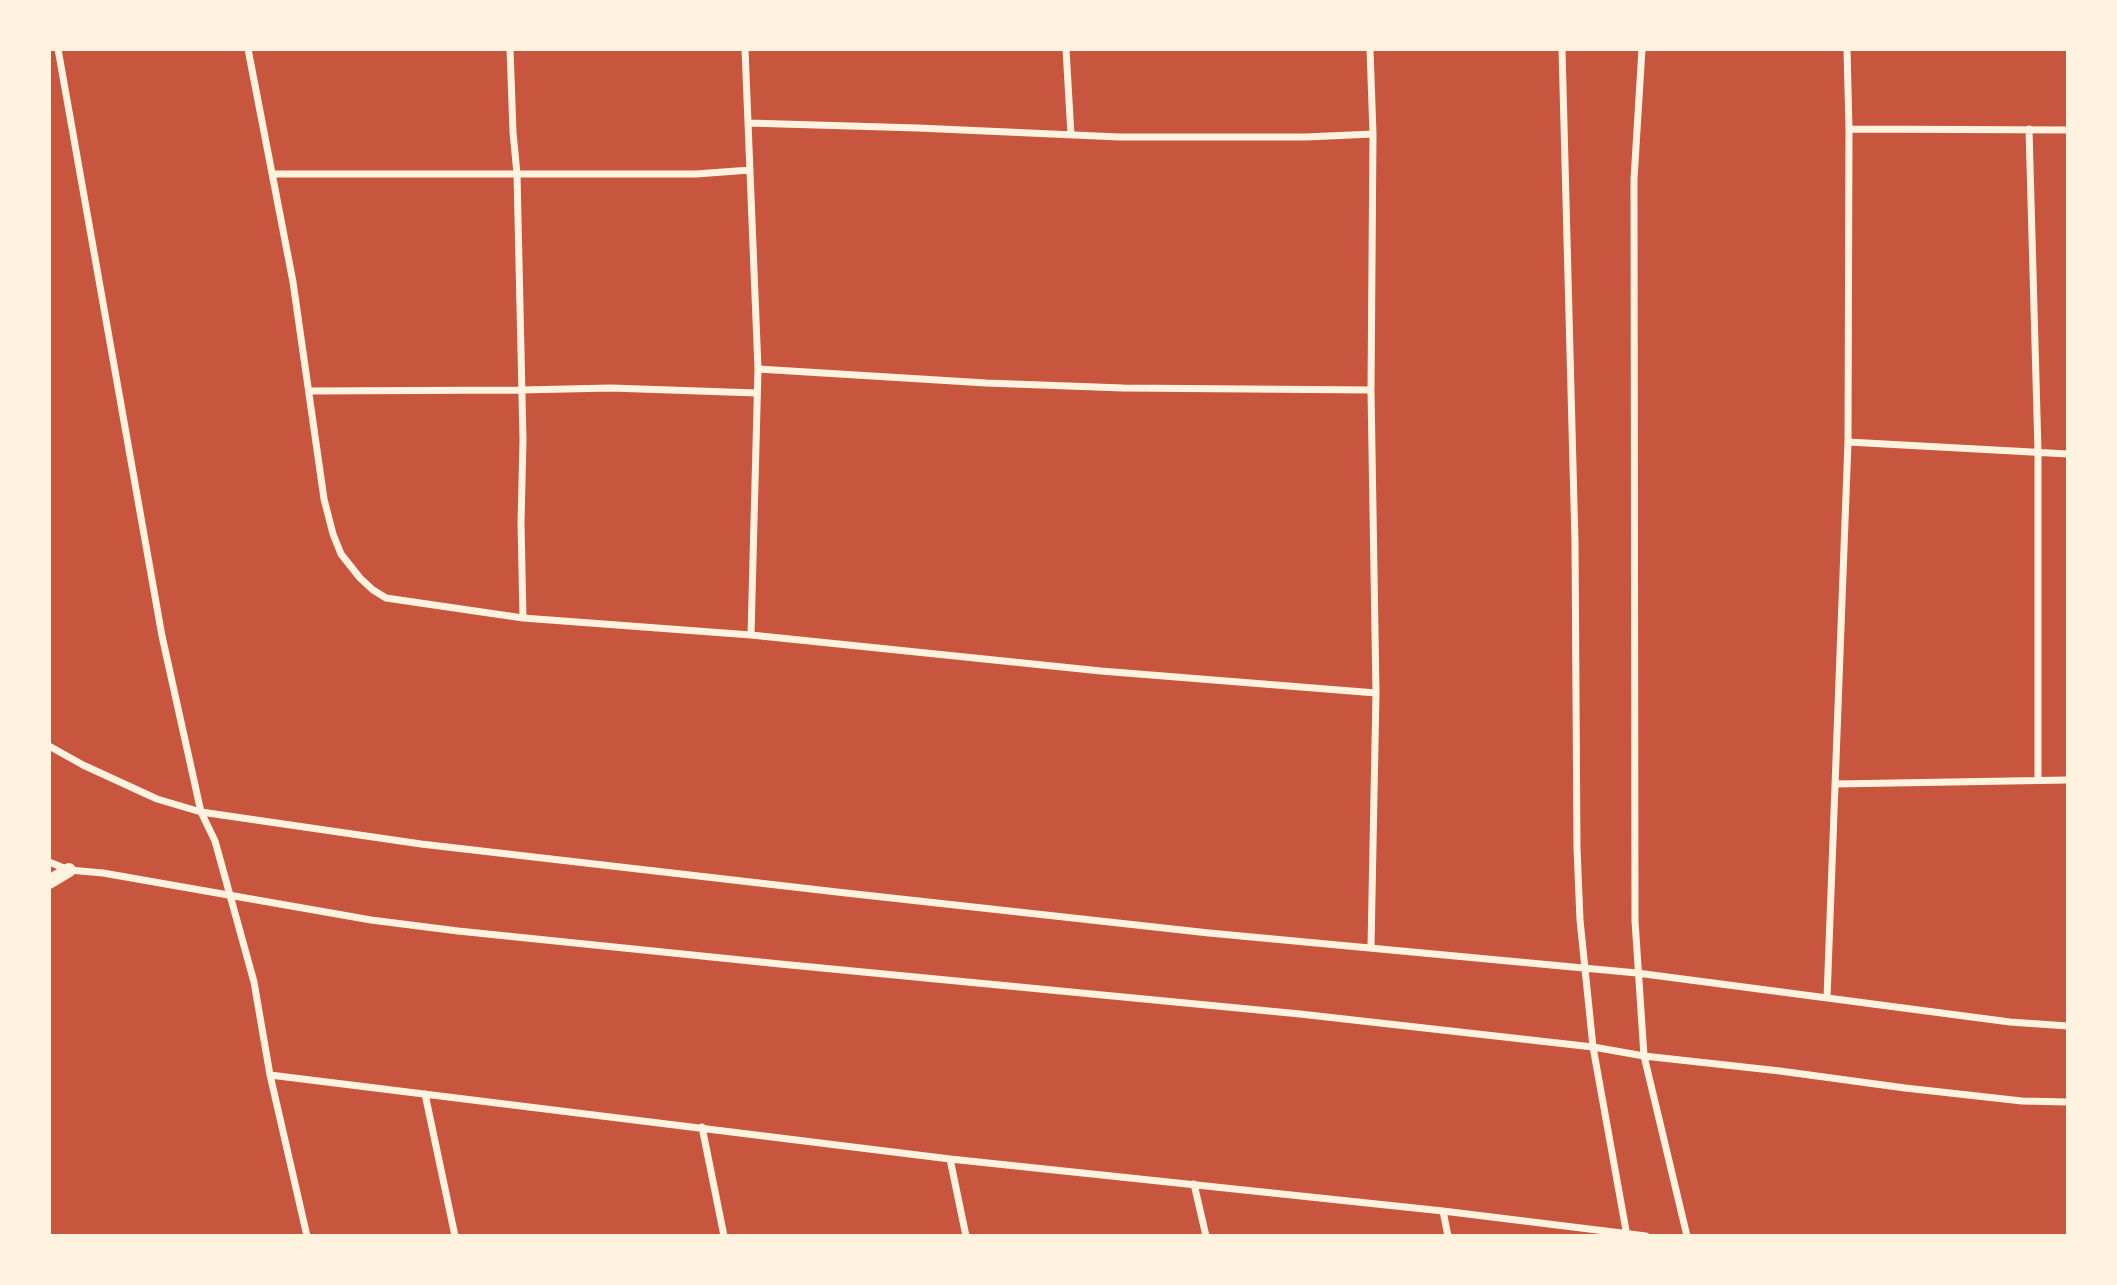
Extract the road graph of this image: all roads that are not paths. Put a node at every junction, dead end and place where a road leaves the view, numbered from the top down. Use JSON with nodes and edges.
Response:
{"nodes":[{"id":1,"x":58,"y":49,"type":"edge"},
{"id":2,"x":248,"y":49,"type":"edge"},
{"id":3,"x":510,"y":49,"type":"edge"},
{"id":4,"x":745,"y":49,"type":"edge"},
{"id":5,"x":1066,"y":49,"type":"edge"},
{"id":6,"x":1370,"y":49,"type":"edge"},
{"id":7,"x":1562,"y":49,"type":"edge"},
{"id":8,"x":1642,"y":49,"type":"edge"},
{"id":9,"x":1847,"y":49,"type":"edge"},
{"id":10,"x":748,"y":123,"type":"junction"},
{"id":11,"x":1849,"y":129,"type":"junction"},
{"id":12,"x":2029,"y":129,"type":"junction"},
{"id":13,"x":2068,"y":130,"type":"edge"},
{"id":14,"x":1373,"y":134,"type":"junction"},
{"id":15,"x":1071,"y":135,"type":"junction"},
{"id":16,"x":750,"y":170,"type":"junction"},
{"id":17,"x":274,"y":174,"type":"junction"},
{"id":18,"x":517,"y":174,"type":"junction"},
{"id":19,"x":758,"y":369,"type":"junction"},
{"id":20,"x":521,"y":390,"type":"junction"},
{"id":21,"x":1371,"y":390,"type":"junction"},
{"id":22,"x":310,"y":391,"type":"junction"},
{"id":23,"x":757,"y":393,"type":"junction"},
{"id":24,"x":1848,"y":442,"type":"junction"},
{"id":25,"x":2038,"y":451,"type":"junction"},
{"id":26,"x":2068,"y":453,"type":"edge"},
{"id":27,"x":523,"y":618,"type":"junction"},
{"id":28,"x":751,"y":635,"type":"junction"},
{"id":29,"x":1376,"y":693,"type":"junction"},
{"id":30,"x":49,"y":746,"type":"edge"},
{"id":31,"x":2038,"y":779,"type":"junction"},
{"id":32,"x":2068,"y":780,"type":"edge"},
{"id":33,"x":1835,"y":784,"type":"junction"},
{"id":34,"x":201,"y":812,"type":"junction"},
{"id":35,"x":49,"y":862,"type":"edge"},
{"id":36,"x":69,"y":870,"type":"junction"},
{"id":37,"x":49,"y":882,"type":"edge"},
{"id":38,"x":230,"y":894,"type":"junction"},
{"id":39,"x":1371,"y":947,"type":"junction"},
{"id":40,"x":1584,"y":968,"type":"junction"},
{"id":41,"x":1637,"y":973,"type":"junction"},
{"id":42,"x":1827,"y":998,"type":"junction"},
{"id":43,"x":2068,"y":1026,"type":"edge"},
{"id":44,"x":1593,"y":1047,"type":"junction"},
{"id":45,"x":1644,"y":1056,"type":"junction"},
{"id":46,"x":271,"y":1075,"type":"junction"},
{"id":47,"x":425,"y":1094,"type":"junction"},
{"id":48,"x":2068,"y":1102,"type":"edge"},
{"id":49,"x":702,"y":1127,"type":"junction"},
{"id":50,"x":950,"y":1159,"type":"junction"},
{"id":51,"x":1194,"y":1184,"type":"junction"},
{"id":52,"x":1443,"y":1211,"type":"junction"},
{"id":53,"x":1627,"y":1235,"type":"edge"},
{"id":54,"x":307,"y":1236,"type":"edge"},
{"id":55,"x":455,"y":1236,"type":"edge"},
{"id":56,"x":724,"y":1236,"type":"edge"},
{"id":57,"x":966,"y":1236,"type":"edge"},
{"id":58,"x":1206,"y":1236,"type":"edge"},
{"id":59,"x":1448,"y":1236,"type":"edge"},
{"id":60,"x":1646,"y":1236,"type":"edge"},
{"id":61,"x":1687,"y":1236,"type":"edge"}],
"edges":[{"from":1,"to":34,"type":"street"},
{"from":2,"to":17,"type":"street"},
{"from":3,"to":18,"type":"street"},
{"from":4,"to":10,"type":"street"},
{"from":5,"to":15,"type":"street"},
{"from":6,"to":14,"type":"street"},
{"from":7,"to":40,"type":"street"},
{"from":8,"to":41,"type":"street"},
{"from":9,"to":11,"type":"street"},
{"from":10,"to":15,"type":"street"},
{"from":10,"to":16,"type":"street"},
{"from":11,"to":12,"type":"street"},
{"from":11,"to":24,"type":"street"},
{"from":12,"to":13,"type":"street"},
{"from":12,"to":25,"type":"street"},
{"from":14,"to":15,"type":"street"},
{"from":14,"to":21,"type":"street"},
{"from":16,"to":18,"type":"street"},
{"from":16,"to":19,"type":"street"},
{"from":17,"to":18,"type":"street"},
{"from":17,"to":22,"type":"street"},
{"from":18,"to":20,"type":"street"},
{"from":19,"to":21,"type":"street"},
{"from":19,"to":23,"type":"street"},
{"from":20,"to":22,"type":"street"},
{"from":20,"to":23,"type":"street"},
{"from":20,"to":27,"type":"street"},
{"from":21,"to":29,"type":"street"},
{"from":22,"to":27,"type":"street"},
{"from":23,"to":28,"type":"street"},
{"from":24,"to":25,"type":"street"},
{"from":24,"to":33,"type":"street"},
{"from":25,"to":26,"type":"street"},
{"from":25,"to":31,"type":"street"},
{"from":27,"to":28,"type":"street"},
{"from":28,"to":29,"type":"street"},
{"from":29,"to":39,"type":"street"},
{"from":30,"to":34,"type":"street"},
{"from":31,"to":32,"type":"street"},
{"from":31,"to":33,"type":"street"},
{"from":33,"to":42,"type":"street"},
{"from":34,"to":38,"type":"street"},
{"from":34,"to":39,"type":"street"},
{"from":35,"to":36,"type":"street"},
{"from":36,"to":37,"type":"main road"},
{"from":36,"to":38,"type":"street"},
{"from":38,"to":44,"type":"street"},
{"from":38,"to":46,"type":"street"},
{"from":39,"to":40,"type":"street"},
{"from":40,"to":41,"type":"street"},
{"from":40,"to":44,"type":"street"},
{"from":41,"to":42,"type":"street"},
{"from":41,"to":45,"type":"street"},
{"from":42,"to":43,"type":"street"},
{"from":44,"to":45,"type":"street"},
{"from":44,"to":53,"type":"street"},
{"from":45,"to":48,"type":"street"},
{"from":45,"to":61,"type":"street"},
{"from":46,"to":47,"type":"street"},
{"from":46,"to":54,"type":"street"},
{"from":47,"to":49,"type":"street"},
{"from":47,"to":55,"type":"street"},
{"from":49,"to":50,"type":"street"},
{"from":49,"to":56,"type":"street"},
{"from":50,"to":51,"type":"street"},
{"from":50,"to":57,"type":"street"},
{"from":51,"to":52,"type":"street"},
{"from":51,"to":58,"type":"street"},
{"from":52,"to":53,"type":"street"},
{"from":52,"to":59,"type":"street"},
{"from":53,"to":60,"type":"street"}]}
